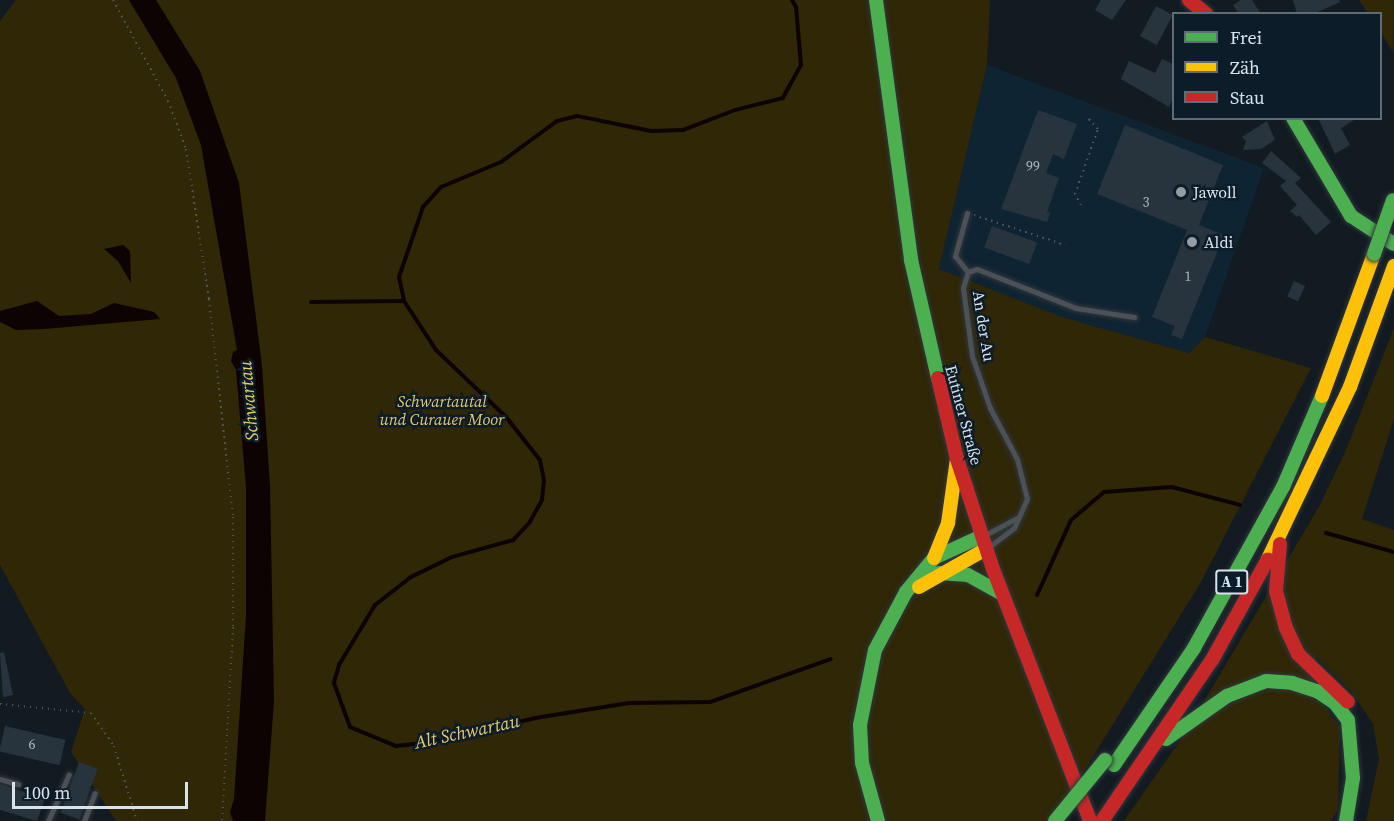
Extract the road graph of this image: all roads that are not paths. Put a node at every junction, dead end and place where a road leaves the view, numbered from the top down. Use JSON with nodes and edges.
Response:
{"nodes":[{"id":1,"x":876,"y":0,"type":"edge"},
{"id":2,"x":1189,"y":0,"type":"edge"},
{"id":3,"x":1204,"y":12,"type":"edge"},
{"id":4,"x":1294,"y":120,"type":"edge"},
{"id":5,"x":1394,"y":199,"type":"edge"},
{"id":6,"x":967,"y":213,"type":"road end"},
{"id":7,"x":1394,"y":244,"type":"edge"},
{"id":8,"x":1392,"y":270,"type":"edge"},
{"id":9,"x":968,"y":272,"type":"junction"},
{"id":10,"x":1134,"y":317,"type":"dead end"},
{"id":11,"x":957,"y":459,"type":"junction"},
{"id":12,"x":1022,"y":514,"type":"junction"},
{"id":13,"x":1281,"y":534,"type":"junction"},
{"id":14,"x":984,"y":542,"type":"junction"},
{"id":15,"x":934,"y":558,"type":"junction"},
{"id":16,"x":936,"y":574,"type":"junction"},
{"id":17,"x":1002,"y":594,"type":"junction"},
{"id":18,"x":1150,"y":752,"type":"junction"},
{"id":19,"x":1110,"y":762,"type":"junction"},
{"id":20,"x":69,"y":774,"type":"dead end"},
{"id":21,"x":0,"y":779,"type":"edge"},
{"id":22,"x":18,"y":784,"type":"dead end"},
{"id":23,"x":95,"y":793,"type":"dead end"},
{"id":24,"x":49,"y":819,"type":"edge"},
{"id":25,"x":57,"y":821,"type":"edge"},
{"id":26,"x":84,"y":821,"type":"edge"},
{"id":27,"x":878,"y":821,"type":"edge"},
{"id":28,"x":886,"y":821,"type":"edge"},
{"id":29,"x":1054,"y":821,"type":"edge"},
{"id":30,"x":1067,"y":821,"type":"edge"},
{"id":31,"x":1090,"y":821,"type":"edge"},
{"id":32,"x":1102,"y":821,"type":"edge"},
{"id":33,"x":1346,"y":821,"type":"edge"},
{"id":34,"x":1355,"y":821,"type":"edge"}],
"edges":[{"from":1,"to":11,"type":"main road","name":"Eutiner Straße"},
{"from":2,"to":3,"type":"main road"},
{"from":4,"to":7,"type":"main road"},
{"from":5,"to":19,"type":"main road","number":"A 1","bridge":true},
{"from":6,"to":9,"type":"lane"},
{"from":8,"to":13,"type":"main road","number":"A 1"},
{"from":9,"to":10,"type":"lane","name":"An der Au"},
{"from":9,"to":12,"type":"lane","name":"An der Au"},
{"from":11,"to":14,"type":"main road","name":"Eutiner Straße"},
{"from":11,"to":15,"type":"main road"},
{"from":12,"to":14,"type":"lane"},
{"from":12,"to":14,"type":"lane"},
{"from":13,"to":18,"type":"main road","number":"A 1"},
{"from":13,"to":34,"type":"main road"},
{"from":14,"to":15,"type":"main road"},
{"from":14,"to":16,"type":"main road"},
{"from":14,"to":17,"type":"main road","name":"Eutiner Straße"},
{"from":15,"to":27,"type":"main road"},
{"from":16,"to":17,"type":"main road"},
{"from":16,"to":28,"type":"main road"},
{"from":17,"to":31,"type":"main road","name":"Eutiner Straße"},
{"from":18,"to":32,"type":"main road","number":"A 1"},
{"from":18,"to":33,"type":"main road"},
{"from":19,"to":29,"type":"main road","bridge":true},
{"from":19,"to":30,"type":"main road","number":"A 1"},
{"from":20,"to":24,"type":"lane"},
{"from":21,"to":22,"type":"lane"},
{"from":23,"to":26,"type":"lane"},
{"from":24,"to":25,"type":"lane"}]}
